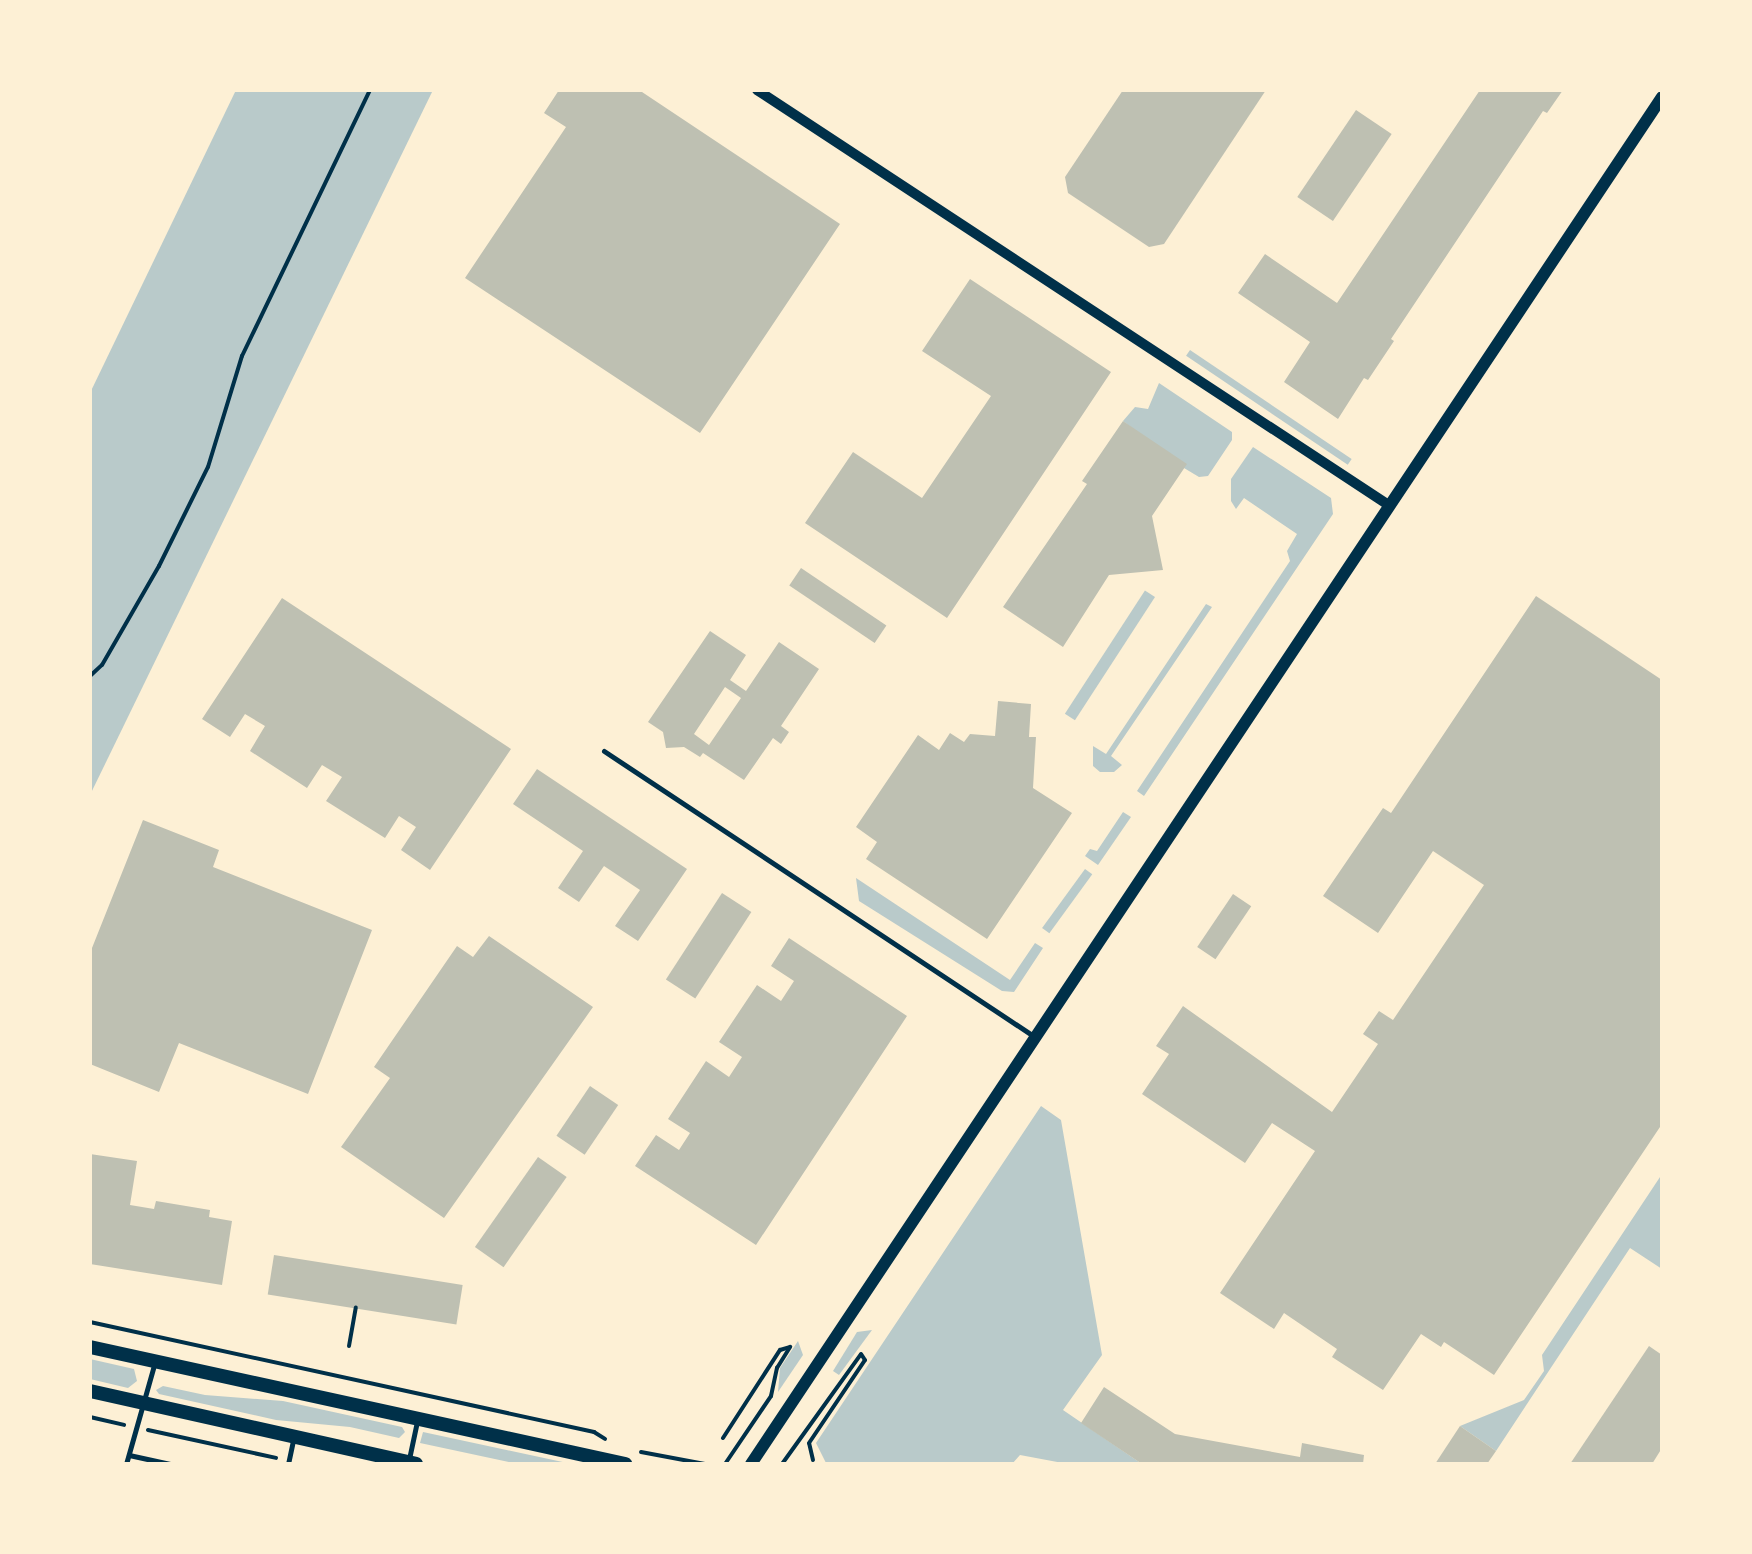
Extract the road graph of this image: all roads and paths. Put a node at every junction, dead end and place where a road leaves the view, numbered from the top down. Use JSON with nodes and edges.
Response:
{"nodes":[{"id":1,"x":370,"y":90,"type":"edge"},
{"id":2,"x":758,"y":90,"type":"edge"},
{"id":3,"x":1662,"y":97,"type":"edge"},
{"id":4,"x":1390,"y":506,"type":"junction"},
{"id":5,"x":90,"y":676,"type":"edge"},
{"id":6,"x":604,"y":751,"type":"dead end"},
{"id":7,"x":1036,"y":1037,"type":"junction"},
{"id":8,"x":356,"y":1308,"type":"dead end"},
{"id":9,"x":90,"y":1322,"type":"edge"},
{"id":10,"x":349,"y":1346,"type":"dead end"},
{"id":11,"x":90,"y":1347,"type":"edge"},
{"id":12,"x":155,"y":1362,"type":"junction"},
{"id":13,"x":90,"y":1391,"type":"edge"},
{"id":14,"x":144,"y":1403,"type":"junction"},
{"id":15,"x":90,"y":1417,"type":"edge"},
{"id":16,"x":418,"y":1418,"type":"junction"},
{"id":17,"x":136,"y":1427,"type":"junction"},
{"id":18,"x":294,"y":1437,"type":"junction"},
{"id":19,"x":723,"y":1438,"type":"dead end"},
{"id":20,"x":607,"y":1440,"type":"dead end"},
{"id":21,"x":636,"y":1451,"type":"dead end"},
{"id":22,"x":129,"y":1454,"type":"junction"},
{"id":23,"x":813,"y":1460,"type":"dead end"},
{"id":24,"x":288,"y":1462,"type":"edge"},
{"id":25,"x":412,"y":1463,"type":"edge"},
{"id":26,"x":126,"y":1464,"type":"edge"},
{"id":27,"x":170,"y":1464,"type":"edge"},
{"id":28,"x":625,"y":1464,"type":"edge"},
{"id":29,"x":705,"y":1464,"type":"edge"},
{"id":30,"x":725,"y":1464,"type":"edge"},
{"id":31,"x":751,"y":1464,"type":"edge"},
{"id":32,"x":782,"y":1464,"type":"edge"}],
"edges":[{"from":1,"to":5,"type":"path"},
{"from":2,"to":4,"type":"street"},
{"from":3,"to":4,"type":"street"},
{"from":4,"to":7,"type":"street"},
{"from":6,"to":7,"type":"lane"},
{"from":7,"to":31,"type":"street"},
{"from":8,"to":10,"type":"path"},
{"from":9,"to":20,"type":"path"},
{"from":11,"to":12,"type":"main road"},
{"from":12,"to":14,"type":"lane"},
{"from":12,"to":16,"type":"main road"},
{"from":13,"to":14,"type":"main road"},
{"from":14,"to":17,"type":"lane"},
{"from":14,"to":18,"type":"main road"},
{"from":15,"to":17,"type":"path"},
{"from":16,"to":25,"type":"lane"},
{"from":16,"to":28,"type":"main road"},
{"from":17,"to":22,"type":"lane"},
{"from":17,"to":24,"type":"path"},
{"from":18,"to":24,"type":"lane"},
{"from":18,"to":25,"type":"main road"},
{"from":19,"to":30,"type":"path"},
{"from":21,"to":29,"type":"path"},
{"from":22,"to":26,"type":"lane"},
{"from":22,"to":27,"type":"lane"},
{"from":23,"to":32,"type":"path"}]}
